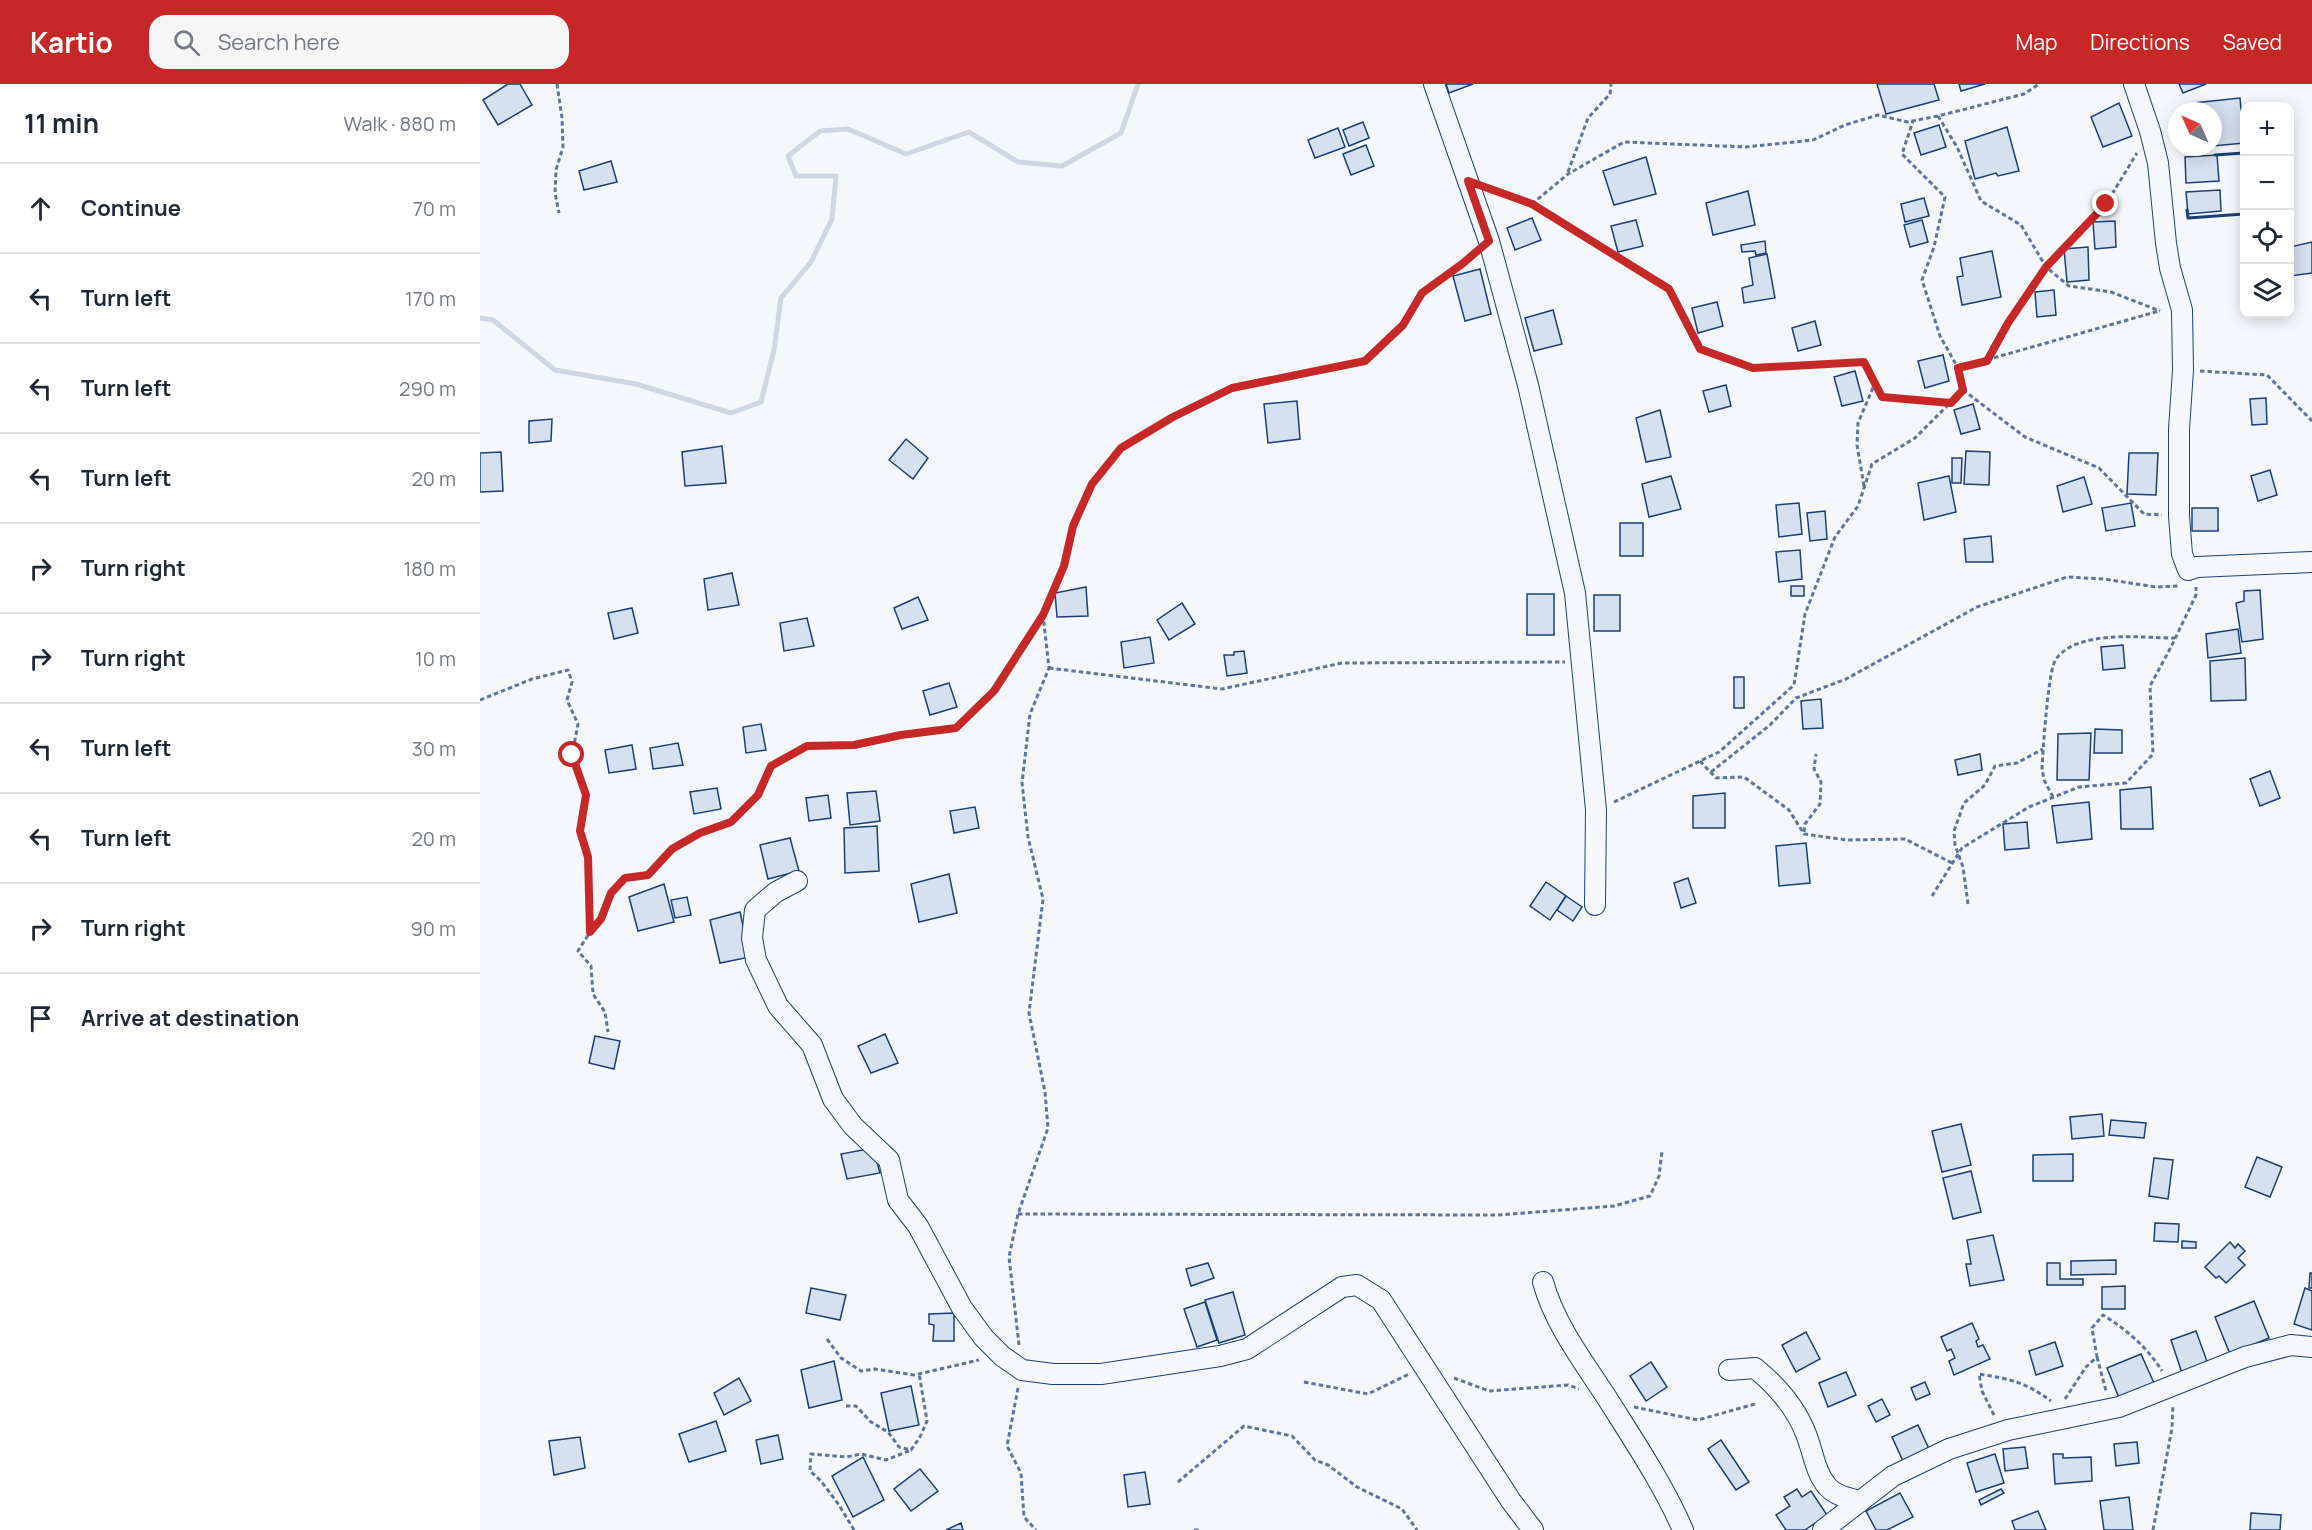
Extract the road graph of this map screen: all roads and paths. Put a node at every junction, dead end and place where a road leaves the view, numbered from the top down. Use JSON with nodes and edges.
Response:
{"nodes":[{"id":1,"x":557,"y":84,"type":"edge"},
{"id":2,"x":1434,"y":84,"type":"edge"},
{"id":3,"x":1611,"y":84,"type":"edge"},
{"id":4,"x":2039,"y":84,"type":"edge"},
{"id":5,"x":2134,"y":84,"type":"edge"},
{"id":6,"x":1938,"y":116,"type":"junction"},
{"id":7,"x":1913,"y":121,"type":"junction"},
{"id":8,"x":2150,"y":131,"type":"junction"},
{"id":9,"x":1568,"y":174,"type":"junction"},
{"id":10,"x":1468,"y":181,"type":"junction"},
{"id":11,"x":1532,"y":204,"type":"junction"},
{"id":12,"x":559,"y":213,"type":"dead end"},
{"id":13,"x":1489,"y":241,"type":"junction"},
{"id":14,"x":2046,"y":267,"type":"junction"},
{"id":15,"x":2182,"y":310,"type":"junction"},
{"id":16,"x":2160,"y":311,"type":"junction"},
{"id":17,"x":1987,"y":361,"type":"junction"},
{"id":18,"x":1958,"y":368,"type":"junction"},
{"id":19,"x":2183,"y":370,"type":"junction"},
{"id":20,"x":1875,"y":383,"type":"junction"},
{"id":21,"x":1963,"y":390,"type":"junction"},
{"id":22,"x":1951,"y":403,"type":"junction"},
{"id":23,"x":2312,"y":421,"type":"edge"},
{"id":24,"x":1864,"y":488,"type":"junction"},
{"id":25,"x":2179,"y":516,"type":"junction"},
{"id":26,"x":2312,"y":562,"type":"edge"},
{"id":27,"x":2198,"y":567,"type":"junction"},
{"id":28,"x":1043,"y":615,"type":"junction"},
{"id":29,"x":2175,"y":638,"type":"junction"},
{"id":30,"x":1583,"y":662,"type":"junction"},
{"id":31,"x":1049,"y":668,"type":"junction"},
{"id":32,"x":480,"y":700,"type":"edge"},
{"id":33,"x":2043,"y":749,"type":"junction"},
{"id":34,"x":1816,"y":754,"type":"dead end"},
{"id":35,"x":1700,"y":761,"type":"junction"},
{"id":36,"x":1711,"y":772,"type":"junction"},
{"id":37,"x":2053,"y":797,"type":"junction"},
{"id":38,"x":1596,"y":810,"type":"junction"},
{"id":39,"x":1804,"y":834,"type":"junction"},
{"id":40,"x":1958,"y":855,"type":"junction"},
{"id":41,"x":1953,"y":863,"type":"junction"},
{"id":42,"x":797,"y":880,"type":"dead end"},
{"id":43,"x":1932,"y":896,"type":"dead end"},
{"id":44,"x":1968,"y":904,"type":"dead end"},
{"id":45,"x":1595,"y":905,"type":"dead end"},
{"id":46,"x":590,"y":932,"type":"junction"},
{"id":47,"x":608,"y":1032,"type":"dead end"},
{"id":48,"x":1662,"y":1151,"type":"dead end"},
{"id":49,"x":1018,"y":1214,"type":"junction"},
{"id":50,"x":1543,"y":1282,"type":"dead end"},
{"id":51,"x":827,"y":1339,"type":"dead end"},
{"id":52,"x":2312,"y":1347,"type":"edge"},
{"id":53,"x":2097,"y":1357,"type":"dead end"},
{"id":54,"x":1005,"y":1358,"type":"junction"},
{"id":55,"x":1424,"y":1367,"type":"junction"},
{"id":56,"x":1022,"y":1370,"type":"junction"},
{"id":57,"x":1729,"y":1370,"type":"dead end"},
{"id":58,"x":919,"y":1373,"type":"junction"},
{"id":59,"x":1304,"y":1382,"type":"dead end"},
{"id":60,"x":2107,"y":1397,"type":"dead end"},
{"id":61,"x":1607,"y":1398,"type":"junction"},
{"id":62,"x":1755,"y":1404,"type":"dead end"},
{"id":63,"x":846,"y":1407,"type":"dead end"},
{"id":64,"x":2072,"y":1416,"type":"junction"},
{"id":65,"x":2001,"y":1432,"type":"junction"},
{"id":66,"x":911,"y":1450,"type":"junction"},
{"id":67,"x":1178,"y":1482,"type":"dead end"},
{"id":68,"x":1860,"y":1501,"type":"junction"},
{"id":69,"x":854,"y":1530,"type":"edge"},
{"id":70,"x":1036,"y":1530,"type":"edge"},
{"id":71,"x":1194,"y":1530,"type":"edge"},
{"id":72,"x":1199,"y":1530,"type":"edge"},
{"id":73,"x":1417,"y":1530,"type":"edge"},
{"id":74,"x":1533,"y":1530,"type":"edge"},
{"id":75,"x":1683,"y":1530,"type":"edge"},
{"id":76,"x":1822,"y":1530,"type":"edge"}],
"edges":[{"from":1,"to":12,"type":"path"},
{"from":2,"to":10,"type":"street"},
{"from":3,"to":9,"type":"path"},
{"from":4,"to":6,"type":"path"},
{"from":5,"to":8,"type":"street"},
{"from":6,"to":7,"type":"path"},
{"from":6,"to":14,"type":"path"},
{"from":7,"to":9,"type":"path"},
{"from":7,"to":18,"type":"path"},
{"from":8,"to":14,"type":"path"},
{"from":8,"to":15,"type":"street"},
{"from":9,"to":11,"type":"path"},
{"from":10,"to":11,"type":"path"},
{"from":10,"to":13,"type":"street"},
{"from":11,"to":20,"type":"path"},
{"from":13,"to":28,"type":"path"},
{"from":13,"to":30,"type":"street"},
{"from":14,"to":16,"type":"path"},
{"from":14,"to":17,"type":"path"},
{"from":15,"to":16,"type":"path"},
{"from":15,"to":19,"type":"street"},
{"from":16,"to":17,"type":"path"},
{"from":17,"to":18,"type":"path"},
{"from":18,"to":21,"type":"path"},
{"from":19,"to":23,"type":"path"},
{"from":19,"to":25,"type":"street"},
{"from":20,"to":22,"type":"path"},
{"from":20,"to":24,"type":"path"},
{"from":21,"to":22,"type":"path"},
{"from":21,"to":25,"type":"path"},
{"from":22,"to":24,"type":"path"},
{"from":24,"to":35,"type":"path"},
{"from":25,"to":27,"type":"street"},
{"from":26,"to":27,"type":"street"},
{"from":27,"to":29,"type":"path"},
{"from":27,"to":36,"type":"path"},
{"from":28,"to":31,"type":"path"},
{"from":28,"to":46,"type":"path"},
{"from":29,"to":33,"type":"path"},
{"from":29,"to":37,"type":"path"},
{"from":30,"to":31,"type":"path"},
{"from":30,"to":38,"type":"street"},
{"from":31,"to":49,"type":"path"},
{"from":32,"to":46,"type":"path"},
{"from":33,"to":37,"type":"path"},
{"from":33,"to":40,"type":"path"},
{"from":34,"to":39,"type":"path"},
{"from":35,"to":36,"type":"path"},
{"from":35,"to":38,"type":"path"},
{"from":36,"to":39,"type":"path"},
{"from":37,"to":40,"type":"path"},
{"from":38,"to":45,"type":"street"},
{"from":39,"to":41,"type":"path"},
{"from":40,"to":41,"type":"path"},
{"from":40,"to":44,"type":"path"},
{"from":41,"to":43,"type":"path"},
{"from":42,"to":54,"type":"street"},
{"from":46,"to":47,"type":"path"},
{"from":48,"to":49,"type":"path"},
{"from":49,"to":56,"type":"path"},
{"from":50,"to":61,"type":"street"},
{"from":51,"to":58,"type":"path"},
{"from":52,"to":64,"type":"street"},
{"from":53,"to":60,"type":"path"},
{"from":54,"to":56,"type":"street"},
{"from":54,"to":58,"type":"path"},
{"from":55,"to":56,"type":"street"},
{"from":55,"to":59,"type":"path"},
{"from":55,"to":61,"type":"path"},
{"from":55,"to":74,"type":"street"},
{"from":56,"to":70,"type":"path"},
{"from":57,"to":68,"type":"street"},
{"from":58,"to":66,"type":"path"},
{"from":61,"to":62,"type":"path"},
{"from":61,"to":75,"type":"street"},
{"from":63,"to":66,"type":"path"},
{"from":64,"to":65,"type":"street"},
{"from":64,"to":65,"type":"path"},
{"from":65,"to":68,"type":"street"},
{"from":66,"to":69,"type":"path"},
{"from":67,"to":73,"type":"path"},
{"from":68,"to":76,"type":"street"},
{"from":71,"to":72,"type":"path"}]}
